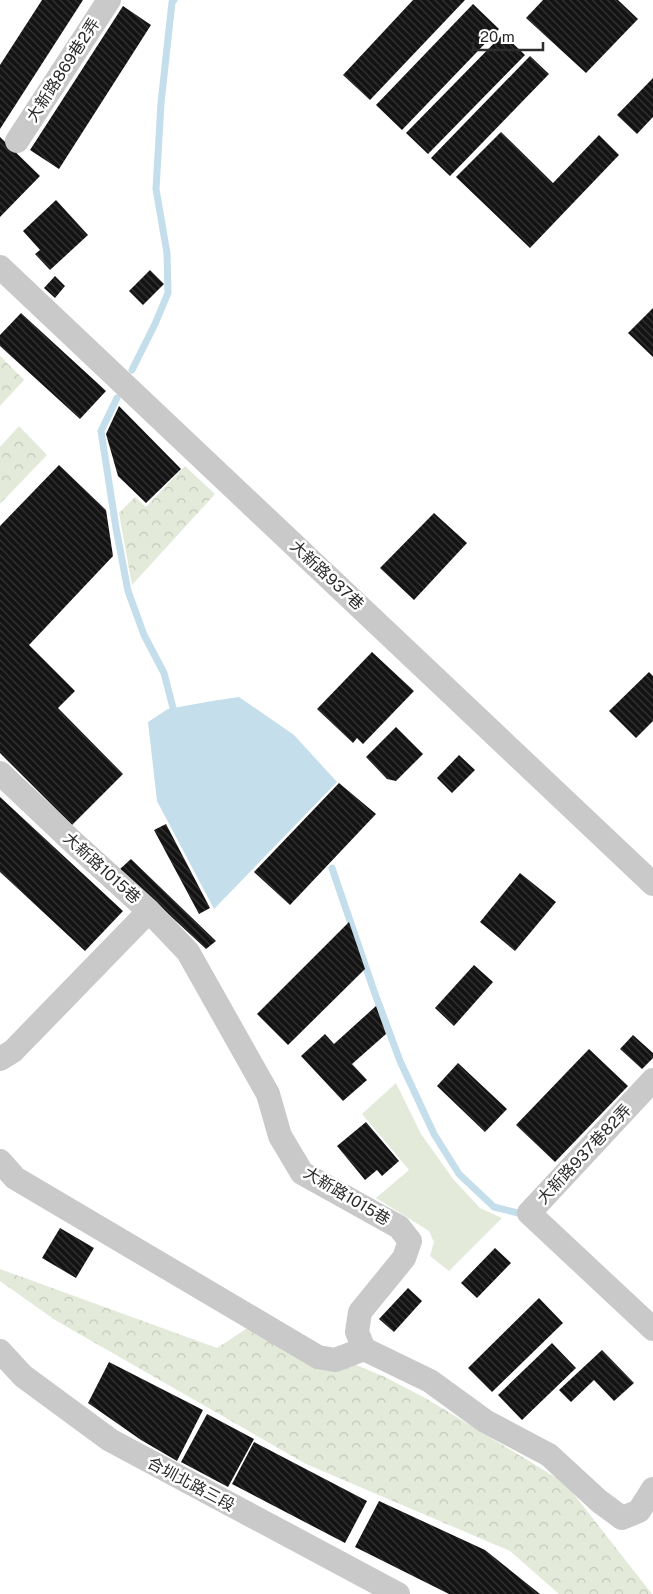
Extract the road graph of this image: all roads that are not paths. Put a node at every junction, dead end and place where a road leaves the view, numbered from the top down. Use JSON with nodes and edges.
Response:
{"nodes":[{"id":1,"x":110,"y":0,"type":"edge"},
{"id":2,"x":17,"y":141,"type":"dead end"},
{"id":3,"x":0,"y":267,"type":"edge"},
{"id":4,"x":0,"y":773,"type":"edge"},
{"id":5,"x":653,"y":884,"type":"edge"},
{"id":6,"x":149,"y":911,"type":"junction"},
{"id":7,"x":0,"y":1059,"type":"edge"},
{"id":8,"x":653,"y":1080,"type":"edge"},
{"id":9,"x":0,"y":1161,"type":"edge"},
{"id":10,"x":653,"y":1329,"type":"edge"},
{"id":11,"x":364,"y":1349,"type":"junction"},
{"id":12,"x":0,"y":1352,"type":"edge"},
{"id":13,"x":653,"y":1489,"type":"edge"},
{"id":14,"x":363,"y":1586,"type":"edge"},
{"id":15,"x":398,"y":1594,"type":"edge"}],
"edges":[{"from":1,"to":2,"type":"street","name":"大新路869巷2弄"},
{"from":3,"to":5,"type":"street","name":"大新路937巷"},
{"from":4,"to":6,"type":"street","name":"大新路1015巷"},
{"from":6,"to":7,"type":"street"},
{"from":6,"to":11,"type":"street","name":"大新路1015巷"},
{"from":8,"to":10,"type":"street","name":"大新路937巷82弄"},
{"from":9,"to":11,"type":"street"},
{"from":11,"to":13,"type":"street"},
{"from":12,"to":14,"type":"street","name":"合圳北路三段"},
{"from":14,"to":15,"type":"street","name":"合圳北路三段"}]}
